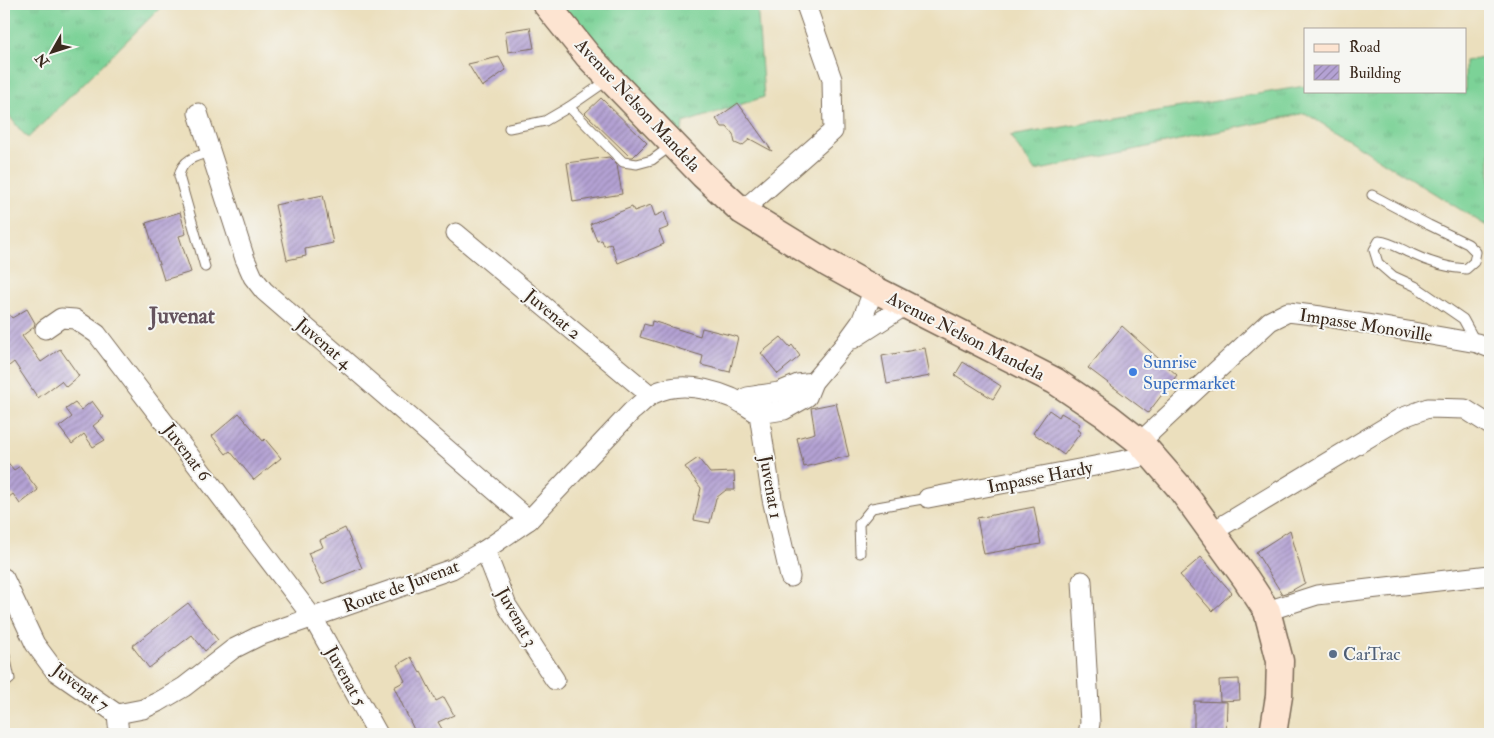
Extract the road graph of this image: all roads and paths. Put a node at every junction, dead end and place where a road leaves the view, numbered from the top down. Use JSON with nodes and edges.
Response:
{"nodes":[{"id":1,"x":546,"y":4,"type":"edge"},
{"id":2,"x":807,"y":8,"type":"dead end"},
{"id":3,"x":610,"y":78,"type":"junction"},
{"id":4,"x":570,"y":107,"type":"junction"},
{"id":5,"x":198,"y":113,"type":"dead end"},
{"id":6,"x":509,"y":128,"type":"dead end"},
{"id":7,"x":674,"y":144,"type":"junction"},
{"id":8,"x":210,"y":152,"type":"junction"},
{"id":9,"x":1372,"y":195,"type":"dead end"},
{"id":10,"x":742,"y":211,"type":"junction"},
{"id":11,"x":456,"y":233,"type":"dead end"},
{"id":12,"x":205,"y":266,"type":"dead end"},
{"id":13,"x":874,"y":289,"type":"junction"},
{"id":14,"x":906,"y":305,"type":"junction"},
{"id":15,"x":45,"y":329,"type":"dead end"},
{"id":16,"x":845,"y":344,"type":"junction"},
{"id":17,"x":1483,"y":346,"type":"edge"},
{"id":18,"x":650,"y":395,"type":"junction"},
{"id":19,"x":759,"y":405,"type":"junction"},
{"id":20,"x":1490,"y":425,"type":"edge"},
{"id":21,"x":1146,"y":449,"type":"junction"},
{"id":22,"x":928,"y":498,"type":"joint"},
{"id":23,"x":529,"y":520,"type":"junction"},
{"id":24,"x":1212,"y":532,"type":"junction"},
{"id":25,"x":484,"y":550,"type":"junction"},
{"id":26,"x":860,"y":554,"type":"dead end"},
{"id":27,"x":1490,"y":575,"type":"edge"},
{"id":28,"x":790,"y":577,"type":"dead end"},
{"id":29,"x":4,"y":581,"type":"edge"},
{"id":30,"x":1082,"y":581,"type":"dead end"},
{"id":31,"x":1267,"y":611,"type":"junction"},
{"id":32,"x":314,"y":618,"type":"junction"},
{"id":33,"x":4,"y":651,"type":"edge"},
{"id":34,"x":555,"y":680,"type":"dead end"},
{"id":35,"x":4,"y":684,"type":"edge"},
{"id":36,"x":117,"y":714,"type":"junction"},
{"id":37,"x":118,"y":734,"type":"edge"},
{"id":38,"x":378,"y":734,"type":"edge"},
{"id":39,"x":1088,"y":734,"type":"edge"},
{"id":40,"x":1273,"y":734,"type":"edge"}],
"edges":[{"from":1,"to":3,"type":"street","name":"Avenue Nelson Mandela"},
{"from":2,"to":10,"type":"street"},
{"from":3,"to":4,"type":"lane"},
{"from":3,"to":7,"type":"street","name":"Avenue Nelson Mandela"},
{"from":4,"to":6,"type":"lane"},
{"from":4,"to":7,"type":"lane"},
{"from":5,"to":8,"type":"street","name":"Juvenat 4"},
{"from":7,"to":10,"type":"street","name":"Avenue Nelson Mandela"},
{"from":8,"to":12,"type":"lane"},
{"from":8,"to":23,"type":"street","name":"Juvenat 4"},
{"from":9,"to":17,"type":"lane"},
{"from":10,"to":13,"type":"street","name":"Avenue Nelson Mandela"},
{"from":11,"to":18,"type":"street","name":"Juvenat 2"},
{"from":13,"to":14,"type":"street","name":"Avenue Nelson Mandela"},
{"from":13,"to":16,"type":"street","name":"Route de Juvenat"},
{"from":14,"to":16,"type":"street","name":"Route de Juvenat"},
{"from":14,"to":21,"type":"street","name":"Avenue Nelson Mandela"},
{"from":15,"to":32,"type":"street","name":"Juvenat 6"},
{"from":16,"to":19,"type":"street","name":"Route de Juvenat"},
{"from":17,"to":21,"type":"street","name":"Impasse Monoville"},
{"from":18,"to":19,"type":"street","name":"Route de Juvenat"},
{"from":18,"to":23,"type":"street","name":"Route de Juvenat"},
{"from":19,"to":28,"type":"street","name":"Juvenat 1"},
{"from":20,"to":24,"type":"street"},
{"from":21,"to":22,"type":"street","name":"Impasse Hardy"},
{"from":21,"to":24,"type":"street","name":"Avenue Nelson Mandela"},
{"from":22,"to":26,"type":"lane"},
{"from":23,"to":25,"type":"street","name":"Route de Juvenat"},
{"from":24,"to":31,"type":"street","name":"Avenue Nelson Mandela"},
{"from":25,"to":32,"type":"street","name":"Route de Juvenat"},
{"from":25,"to":34,"type":"street","name":"Juvenat 3"},
{"from":27,"to":31,"type":"street"},
{"from":29,"to":36,"type":"street","name":"Juvenat 7"},
{"from":30,"to":39,"type":"street"},
{"from":31,"to":40,"type":"street","name":"Avenue Nelson Mandela"},
{"from":32,"to":36,"type":"street","name":"Route de Juvenat"},
{"from":32,"to":38,"type":"street","name":"Juvenat 5"},
{"from":33,"to":35,"type":"lane"},
{"from":36,"to":37,"type":"street"}]}
